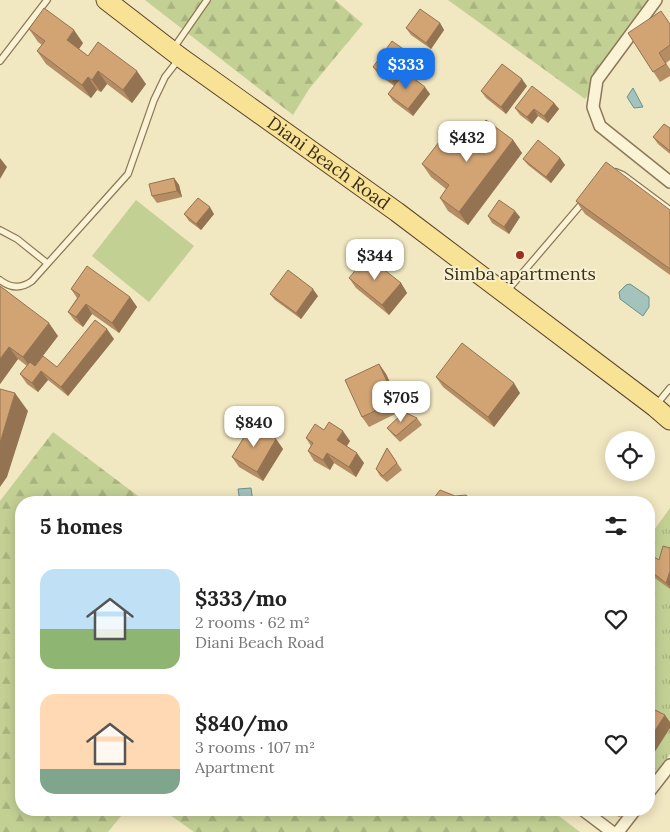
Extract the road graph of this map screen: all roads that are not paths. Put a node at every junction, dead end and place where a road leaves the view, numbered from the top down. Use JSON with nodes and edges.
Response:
{"nodes":[{"id":1,"x":48,"y":0,"type":"edge"},
{"id":2,"x":106,"y":0,"type":"edge"},
{"id":3,"x":207,"y":0,"type":"edge"},
{"id":4,"x":656,"y":0,"type":"edge"},
{"id":5,"x":176,"y":54,"type":"junction"},
{"id":6,"x":0,"y":61,"type":"edge"},
{"id":7,"x":607,"y":174,"type":"edge"},
{"id":8,"x":670,"y":182,"type":"edge"},
{"id":9,"x":588,"y":197,"type":"edge"},
{"id":10,"x":670,"y":210,"type":"edge"},
{"id":11,"x":0,"y":230,"type":"edge"},
{"id":12,"x":47,"y":263,"type":"junction"},
{"id":13,"x":0,"y":280,"type":"edge"},
{"id":14,"x":504,"y":294,"type":"junction"},
{"id":15,"x":670,"y":388,"type":"edge"},
{"id":16,"x":655,"y":407,"type":"junction"},
{"id":17,"x":670,"y":420,"type":"edge"},
{"id":18,"x":670,"y":764,"type":"edge"},
{"id":19,"x":655,"y":784,"type":"edge"},
{"id":20,"x":591,"y":816,"type":"edge"},
{"id":21,"x":630,"y":816,"type":"edge"},
{"id":22,"x":612,"y":832,"type":"edge"},
{"id":23,"x":618,"y":832,"type":"edge"}],
"edges":[{"from":1,"to":6,"type":"lane"},
{"from":2,"to":5,"type":"main road","name":"Diani Beach Road"},
{"from":3,"to":5,"type":"lane"},
{"from":4,"to":8,"type":"street"},
{"from":5,"to":12,"type":"lane"},
{"from":5,"to":14,"type":"main road","name":"Diani Beach Road"},
{"from":7,"to":10,"type":"lane"},
{"from":9,"to":14,"type":"lane"},
{"from":11,"to":12,"type":"lane"},
{"from":12,"to":13,"type":"lane"},
{"from":14,"to":16,"type":"main road","name":"Diani Beach Road"},
{"from":15,"to":16,"type":"lane"},
{"from":16,"to":17,"type":"main road","name":"Diani Beach Road"},
{"from":18,"to":19,"type":"street"},
{"from":20,"to":22,"type":"street"},
{"from":21,"to":23,"type":"street"}]}
